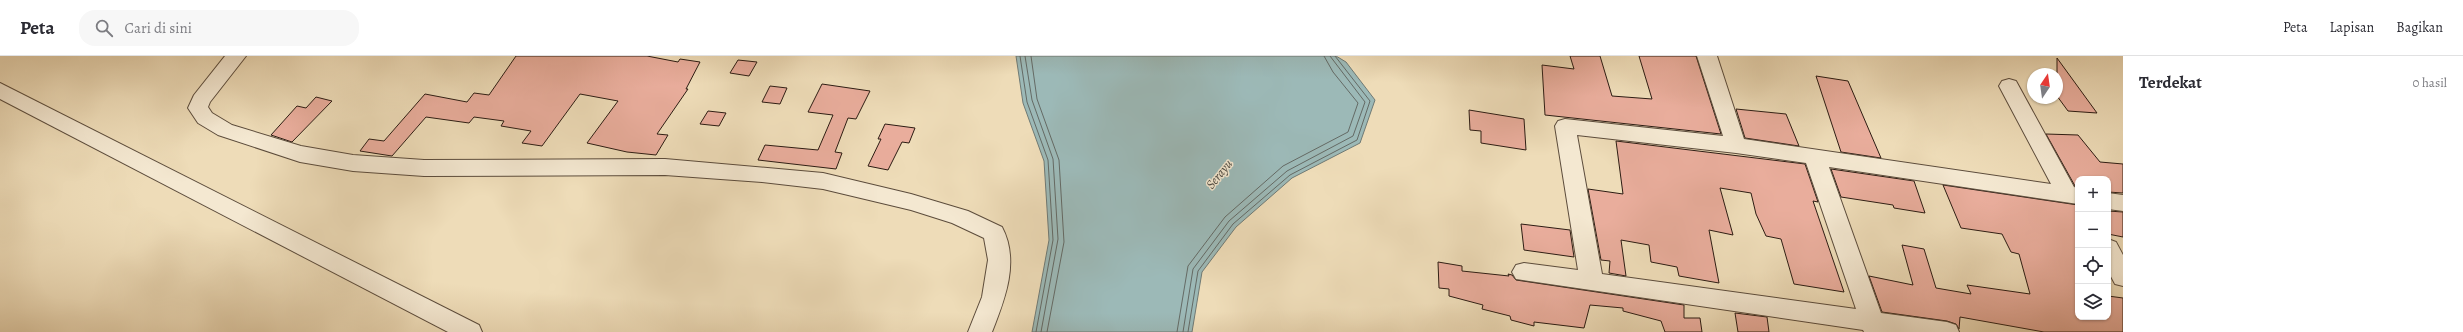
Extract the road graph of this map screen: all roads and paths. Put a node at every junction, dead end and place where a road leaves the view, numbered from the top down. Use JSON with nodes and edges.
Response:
{"nodes":[{"id":1,"x":236,"y":56,"type":"edge"},
{"id":2,"x":1707,"y":56,"type":"edge"},
{"id":3,"x":2009,"y":86,"type":"dead end"},
{"id":4,"x":0,"y":90,"type":"edge"},
{"id":5,"x":1736,"y":145,"type":"junction"},
{"id":6,"x":1815,"y":157,"type":"junction"},
{"id":7,"x":2072,"y":195,"type":"edge"},
{"id":8,"x":2111,"y":201,"type":"edge"},
{"id":9,"x":2123,"y":203,"type":"edge"},
{"id":10,"x":2111,"y":254,"type":"edge"},
{"id":11,"x":1524,"y":272,"type":"dead end"},
{"id":12,"x":2123,"y":277,"type":"edge"},
{"id":13,"x":1592,"y":280,"type":"junction"},
{"id":14,"x":1874,"y":326,"type":"edge"},
{"id":15,"x":470,"y":332,"type":"edge"},
{"id":16,"x":980,"y":332,"type":"edge"},
{"id":17,"x":1947,"y":332,"type":"edge"}],
"edges":[{"from":1,"to":16,"type":"street"},
{"from":2,"to":5,"type":"street"},
{"from":3,"to":7,"type":"street"},
{"from":4,"to":15,"type":"street"},
{"from":5,"to":6,"type":"street"},
{"from":5,"to":13,"type":"street"},
{"from":6,"to":7,"type":"street"},
{"from":6,"to":14,"type":"street"},
{"from":8,"to":9,"type":"street"},
{"from":10,"to":12,"type":"street"},
{"from":11,"to":13,"type":"street"},
{"from":13,"to":14,"type":"street"},
{"from":14,"to":17,"type":"street"}]}
